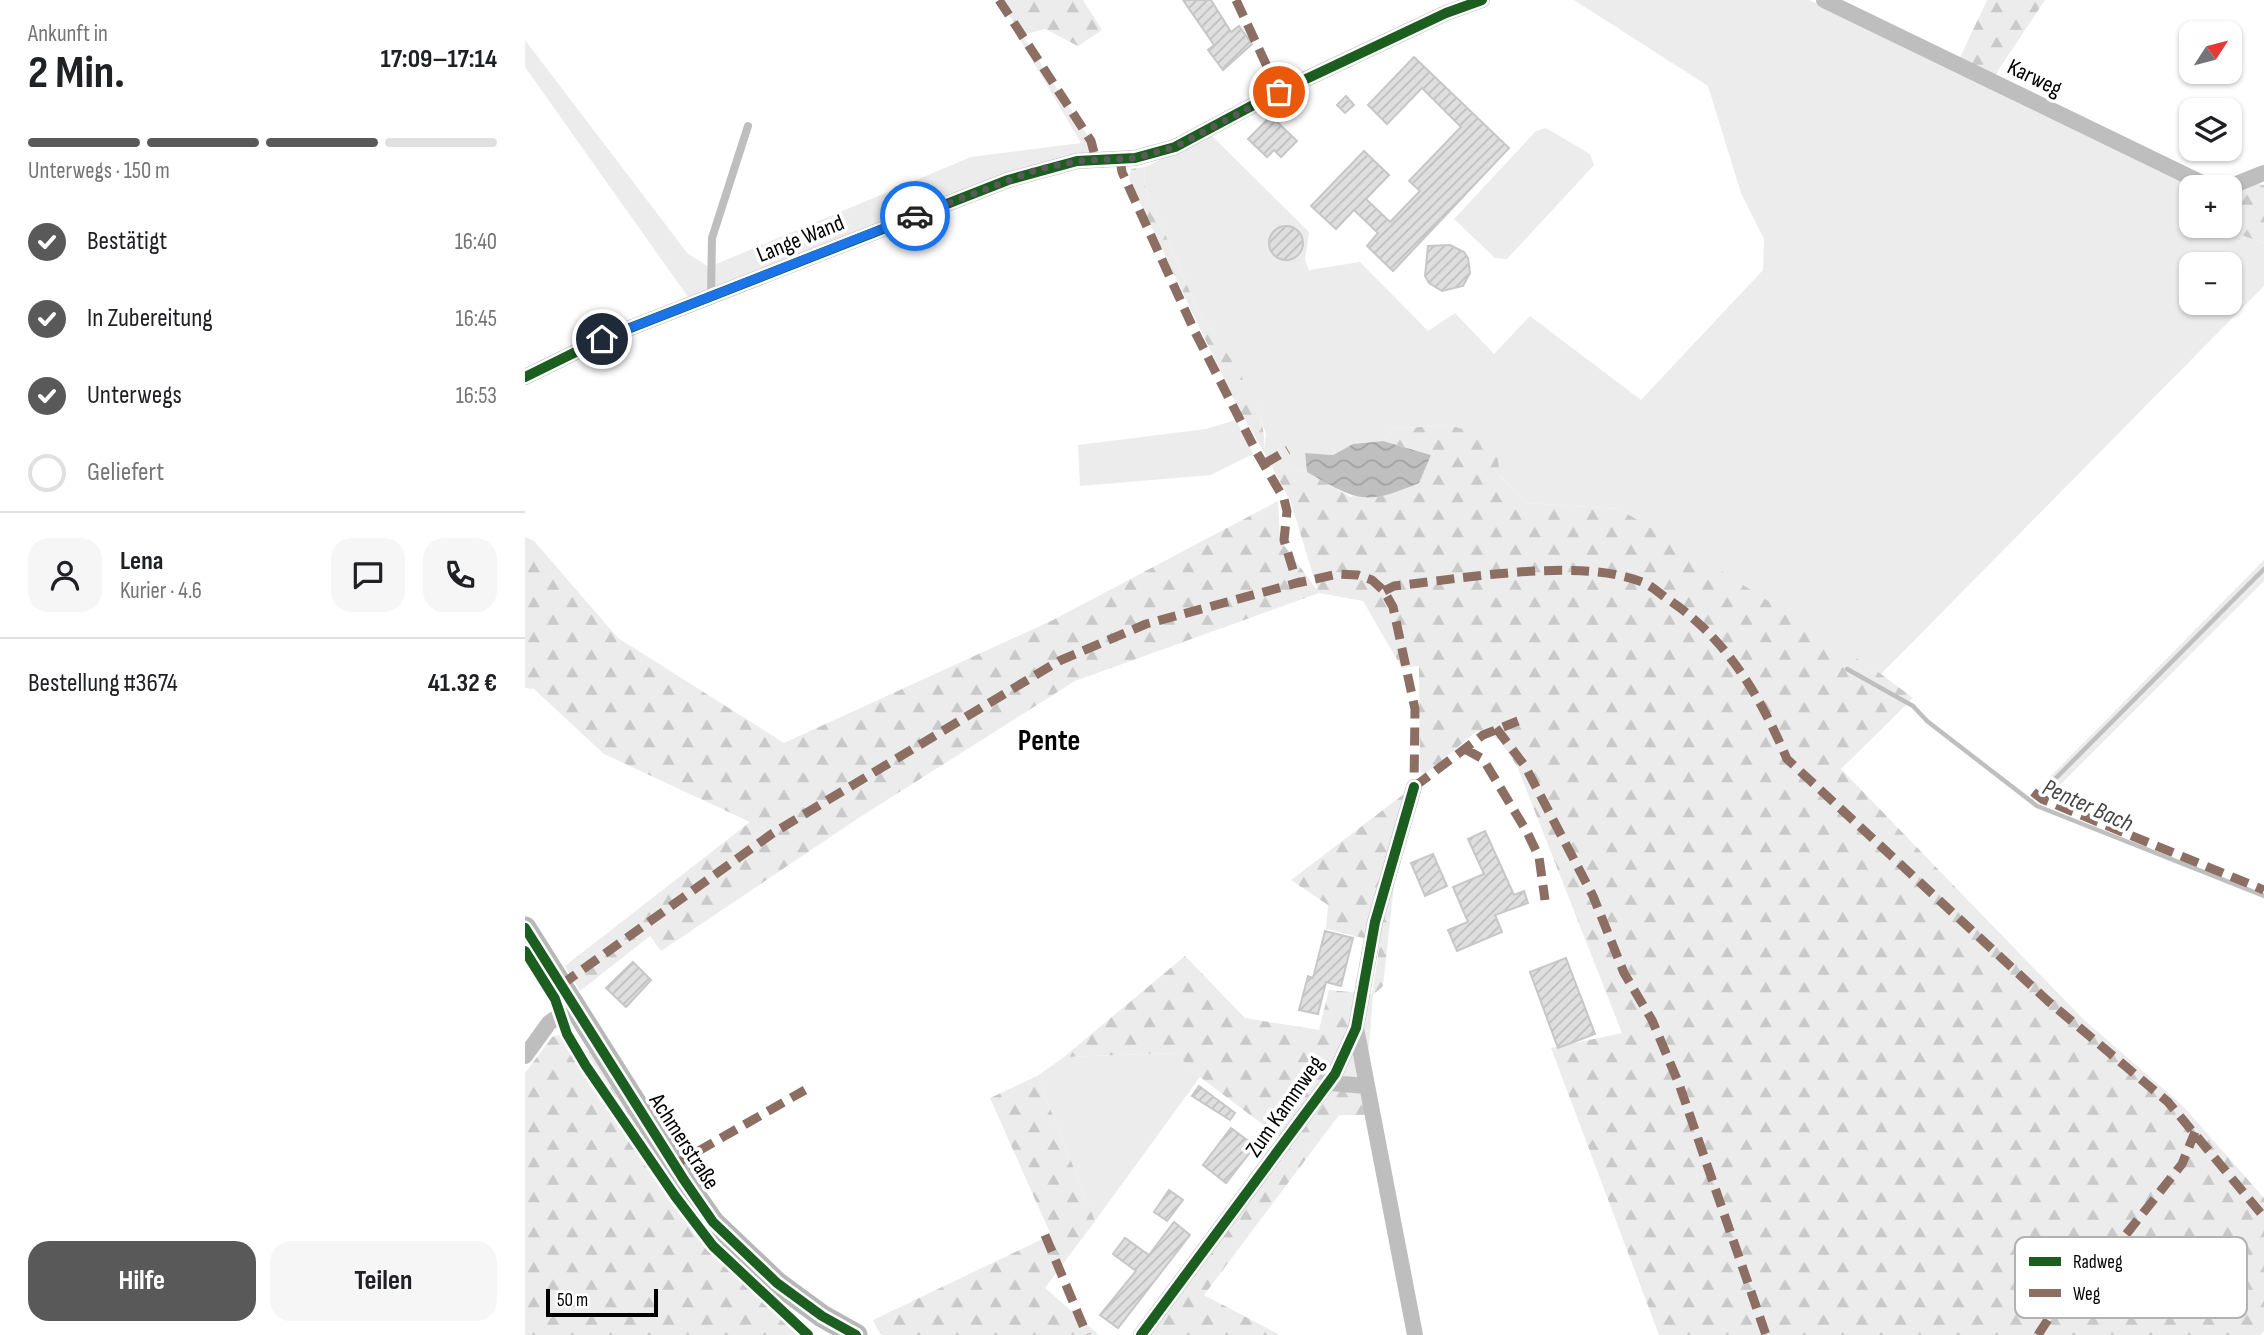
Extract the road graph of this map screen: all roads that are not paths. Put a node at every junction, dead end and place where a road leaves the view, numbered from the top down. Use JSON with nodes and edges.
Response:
{"nodes":[{"id":1,"x":1482,"y":0,"type":"edge"},
{"id":2,"x":1824,"y":0,"type":"edge"},
{"id":3,"x":748,"y":126,"type":"dead end"},
{"id":4,"x":2264,"y":173,"type":"edge"},
{"id":5,"x":2185,"y":175,"type":"edge"},
{"id":6,"x":2242,"y":182,"type":"edge"},
{"id":7,"x":711,"y":297,"type":"junction"},
{"id":8,"x":525,"y":377,"type":"edge"},
{"id":9,"x":1414,"y":787,"type":"dead end"},
{"id":10,"x":525,"y":928,"type":"edge"},
{"id":11,"x":574,"y":1005,"type":"junction"},
{"id":12,"x":1356,"y":1028,"type":"junction"},
{"id":13,"x":525,"y":1056,"type":"edge"},
{"id":14,"x":1329,"y":1083,"type":"junction"},
{"id":15,"x":1366,"y":1086,"type":"junction"},
{"id":16,"x":856,"y":1335,"type":"edge"},
{"id":17,"x":1141,"y":1335,"type":"edge"},
{"id":18,"x":1415,"y":1335,"type":"edge"}],
"edges":[{"from":1,"to":7,"type":"street","name":"Lange Wand"},
{"from":2,"to":5,"type":"street","name":"Karweg"},
{"from":3,"to":7,"type":"lane"},
{"from":4,"to":6,"type":"street","name":"Karweg"},
{"from":7,"to":8,"type":"street","name":"Lange Wand"},
{"from":9,"to":12,"type":"street","name":"Zum Kammweg"},
{"from":10,"to":11,"type":"street","name":"Achmerstraße"},
{"from":11,"to":13,"type":"street"},
{"from":11,"to":16,"type":"street","name":"Achmerstraße"},
{"from":12,"to":14,"type":"street","name":"Zum Kammweg"},
{"from":12,"to":15,"type":"street"},
{"from":14,"to":15,"type":"street"},
{"from":14,"to":17,"type":"street","name":"Zum Kammweg"},
{"from":15,"to":18,"type":"street"}]}
